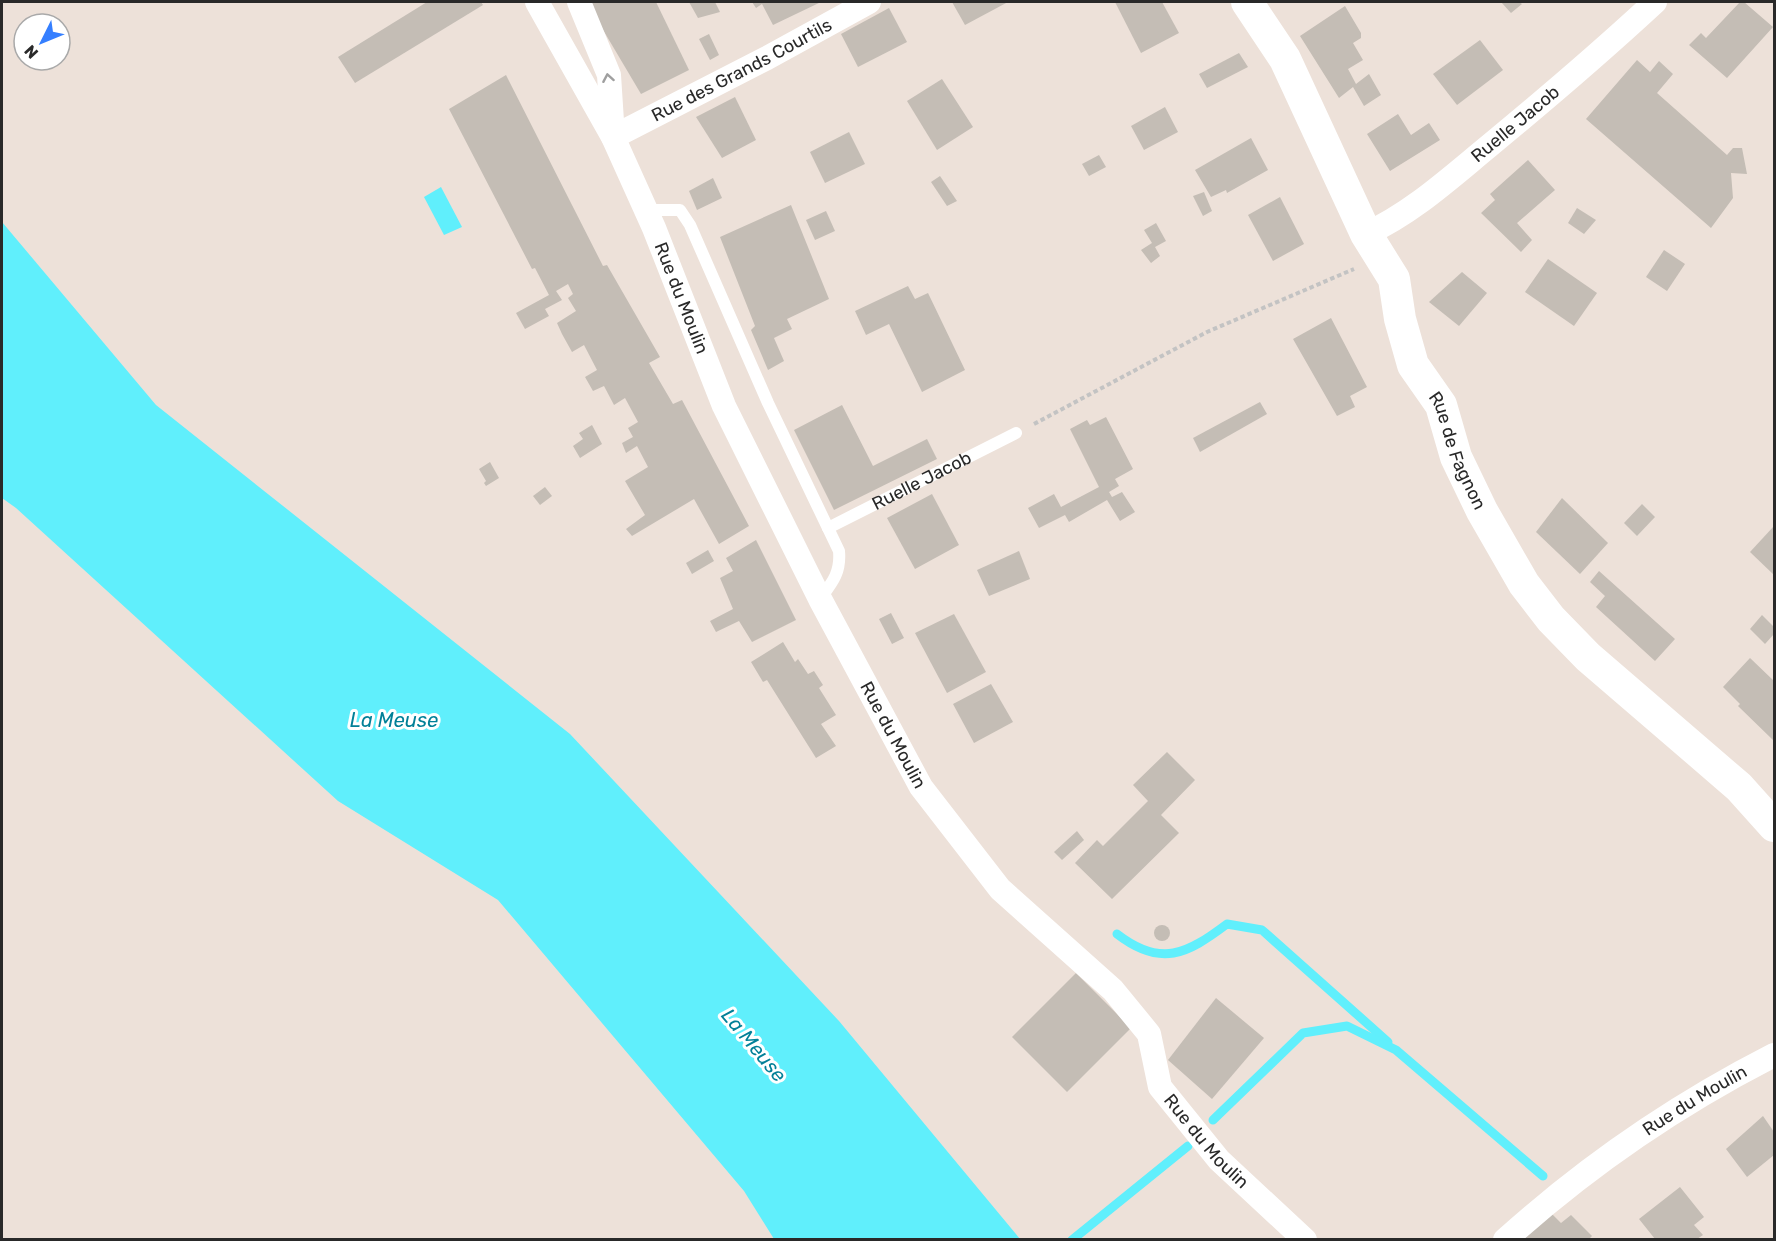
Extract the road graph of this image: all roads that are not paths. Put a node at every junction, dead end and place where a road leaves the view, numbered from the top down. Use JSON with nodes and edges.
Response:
{"nodes":[{"id":1,"x":537,"y":2,"type":"edge"},
{"id":2,"x":579,"y":2,"type":"edge"},
{"id":3,"x":868,"y":2,"type":"edge"},
{"id":4,"x":1247,"y":2,"type":"edge"},
{"id":5,"x":1655,"y":2,"type":"edge"},
{"id":6,"x":613,"y":137,"type":"junction"},
{"id":7,"x":645,"y":210,"type":"junction"},
{"id":8,"x":1374,"y":245,"type":"junction"},
{"id":9,"x":1016,"y":433,"type":"road end"},
{"id":10,"x":828,"y":528,"type":"junction"},
{"id":11,"x":820,"y":599,"type":"junction"},
{"id":12,"x":1774,"y":826,"type":"edge"},
{"id":13,"x":1774,"y":1054,"type":"edge"},
{"id":14,"x":1305,"y":1239,"type":"edge"},
{"id":15,"x":1505,"y":1239,"type":"edge"}],
"edges":[{"from":1,"to":6,"type":"street","name":"Rue du Moulin"},
{"from":6,"to":2,"type":"street","name":"Rue du Moulin","one_way":true},
{"from":3,"to":6,"type":"street","name":"Rue des Grands Courtils"},
{"from":4,"to":8,"type":"street","name":"Rue de Fagnon"},
{"from":5,"to":8,"type":"street","name":"Ruelle Jacob"},
{"from":6,"to":7,"type":"street","name":"Rue du Moulin"},
{"from":7,"to":10,"type":"lane"},
{"from":7,"to":11,"type":"street","name":"Rue du Moulin"},
{"from":8,"to":12,"type":"street","name":"Rue de Fagnon"},
{"from":9,"to":10,"type":"lane","name":"Ruelle Jacob"},
{"from":10,"to":11,"type":"lane"},
{"from":11,"to":14,"type":"street","name":"Rue du Moulin"},
{"from":13,"to":15,"type":"street","name":"Rue du Moulin"}]}
